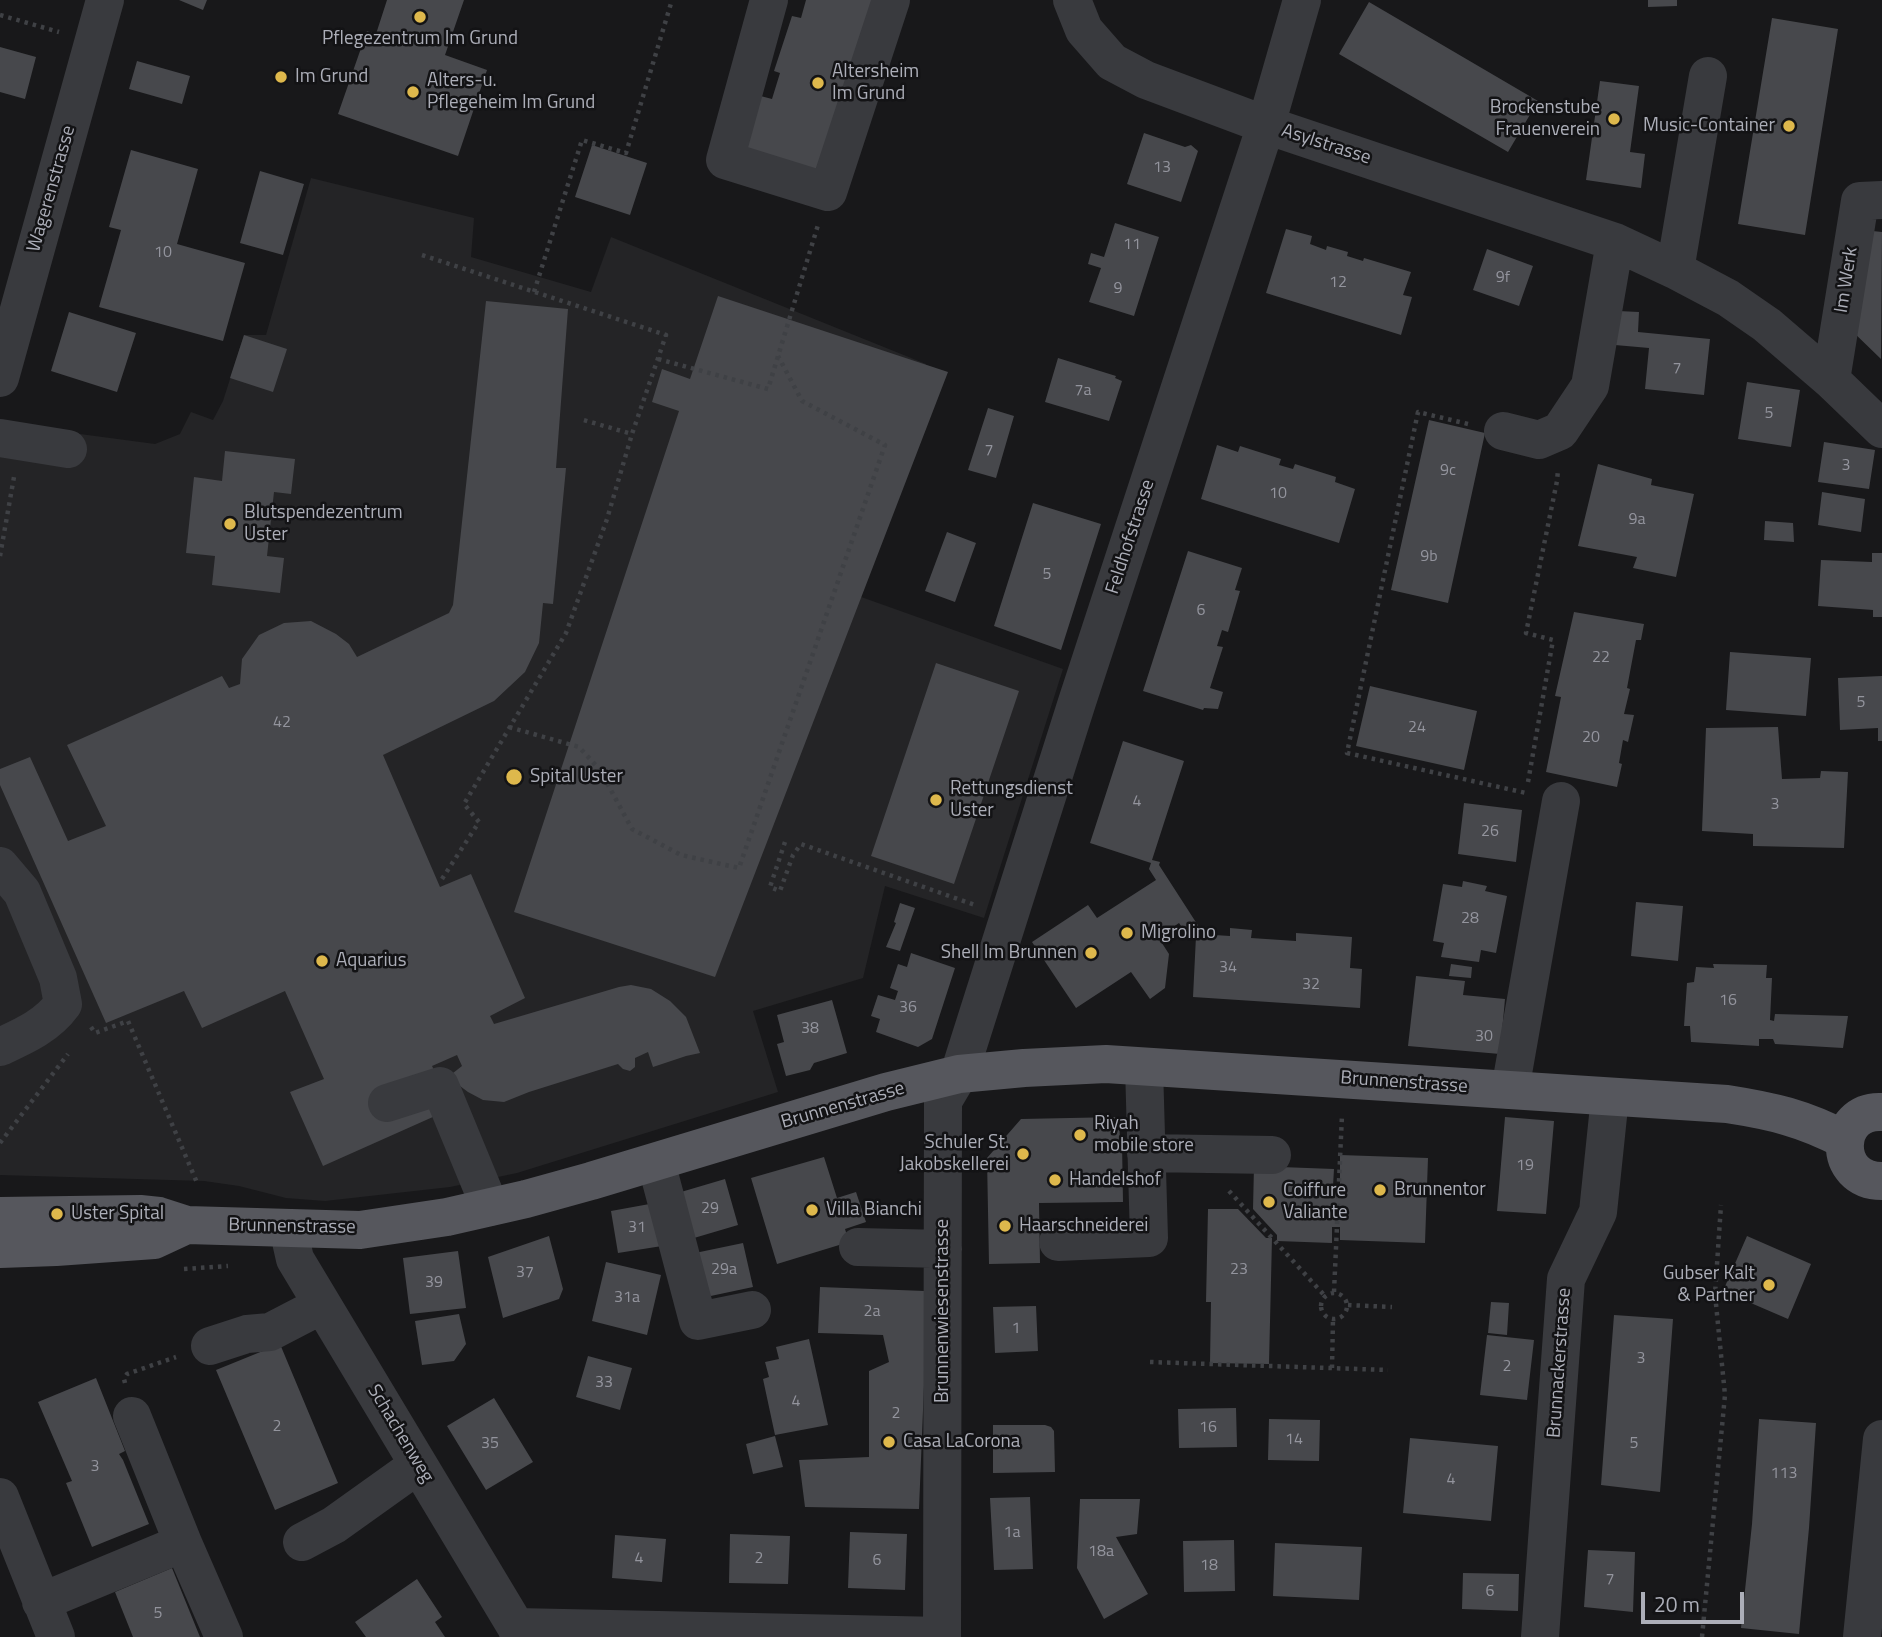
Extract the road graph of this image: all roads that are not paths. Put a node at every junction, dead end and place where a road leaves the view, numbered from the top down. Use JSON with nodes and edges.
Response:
{"nodes":[{"id":1,"x":105,"y":0,"type":"edge"},
{"id":2,"x":769,"y":0,"type":"edge"},
{"id":3,"x":891,"y":0,"type":"edge"},
{"id":4,"x":1072,"y":0,"type":"edge"},
{"id":5,"x":1302,"y":0,"type":"edge"},
{"id":6,"x":1708,"y":76,"type":"dead end"},
{"id":7,"x":1266,"y":125,"type":"junction"},
{"id":8,"x":1882,"y":200,"type":"edge"},
{"id":9,"x":1615,"y":242,"type":"junction"},
{"id":10,"x":1675,"y":270,"type":"junction"},
{"id":11,"x":0,"y":378,"type":"edge"},
{"id":12,"x":1831,"y":380,"type":"junction"},
{"id":13,"x":1882,"y":429,"type":"edge"},
{"id":14,"x":1503,"y":432,"type":"road end"},
{"id":15,"x":0,"y":438,"type":"edge"},
{"id":16,"x":68,"y":449,"type":"dead end"},
{"id":17,"x":1544,"y":797,"type":"road end"},
{"id":18,"x":0,"y":866,"type":"edge"},
{"id":19,"x":0,"y":1047,"type":"edge"},
{"id":20,"x":1144,"y":1067,"type":"junction"},
{"id":21,"x":959,"y":1074,"type":"junction"},
{"id":22,"x":1510,"y":1090,"type":"junction"},
{"id":23,"x":1610,"y":1097,"type":"junction"},
{"id":24,"x":387,"y":1103,"type":"dead end"},
{"id":25,"x":1882,"y":1112,"type":"edge"},
{"id":26,"x":1844,"y":1140,"type":"junction"},
{"id":27,"x":1146,"y":1153,"type":"junction"},
{"id":28,"x":1272,"y":1155,"type":"dead end"},
{"id":29,"x":656,"y":1162,"type":"junction"},
{"id":30,"x":1882,"y":1181,"type":"edge"},
{"id":31,"x":490,"y":1207,"type":"junction"},
{"id":32,"x":0,"y":1216,"type":"edge"},
{"id":33,"x":187,"y":1225,"type":"junction"},
{"id":34,"x":288,"y":1228,"type":"junction"},
{"id":35,"x":1058,"y":1242,"type":"dead end"},
{"id":36,"x":858,"y":1247,"type":"dead end"},
{"id":37,"x":0,"y":1249,"type":"edge"},
{"id":38,"x":943,"y":1249,"type":"junction"},
{"id":39,"x":322,"y":1305,"type":"junction"},
{"id":40,"x":752,"y":1310,"type":"dead end"},
{"id":41,"x":210,"y":1346,"type":"road end"},
{"id":42,"x":129,"y":1401,"type":"road end"},
{"id":43,"x":1882,"y":1439,"type":"edge"},
{"id":44,"x":418,"y":1465,"type":"junction"},
{"id":45,"x":1880,"y":1490,"type":"edge"},
{"id":46,"x":0,"y":1497,"type":"edge"},
{"id":47,"x":302,"y":1542,"type":"dead end"},
{"id":48,"x":183,"y":1543,"type":"junction"},
{"id":49,"x":41,"y":1602,"type":"junction"},
{"id":50,"x":518,"y":1632,"type":"edge"},
{"id":51,"x":942,"y":1636,"type":"edge"},
{"id":52,"x":56,"y":1637,"type":"edge"},
{"id":53,"x":224,"y":1637,"type":"edge"},
{"id":54,"x":1540,"y":1637,"type":"edge"},
{"id":55,"x":1862,"y":1637,"type":"edge"}],
"edges":[{"from":1,"to":11,"type":"street","name":"Wagerenstrasse"},
{"from":2,"to":3,"type":"street"},
{"from":4,"to":7,"type":"street","name":"Asylstrasse"},
{"from":5,"to":7,"type":"street","name":"Feldhofstrasse"},
{"from":6,"to":10,"type":"street"},
{"from":7,"to":9,"type":"street","name":"Asylstrasse"},
{"from":7,"to":21,"type":"street","name":"Feldhofstrasse"},
{"from":8,"to":12,"type":"street","name":"Im Werk"},
{"from":9,"to":10,"type":"street","name":"Asylstrasse"},
{"from":9,"to":14,"type":"street"},
{"from":10,"to":12,"type":"street","name":"Asylstrasse"},
{"from":12,"to":13,"type":"street","name":"Asylstrasse"},
{"from":15,"to":16,"type":"street"},
{"from":17,"to":22,"type":"street"},
{"from":18,"to":19,"type":"street"},
{"from":20,"to":21,"type":"main road","name":"Brunnenstrasse"},
{"from":20,"to":22,"type":"main road","name":"Brunnenstrasse"},
{"from":20,"to":27,"type":"street"},
{"from":21,"to":29,"type":"main road","name":"Brunnenstrasse"},
{"from":21,"to":38,"type":"street","name":"Brunnenwiesenstrasse"},
{"from":22,"to":23,"type":"main road","name":"Brunnenstrasse"},
{"from":23,"to":26,"type":"main road","name":"Brunnenstrasse"},
{"from":23,"to":54,"type":"street","name":"Brunnackerstrasse"},
{"from":24,"to":31,"type":"street"},
{"from":25,"to":26,"type":"main road"},
{"from":26,"to":30,"type":"main road"},
{"from":27,"to":28,"type":"street"},
{"from":27,"to":35,"type":"street"},
{"from":29,"to":31,"type":"main road","name":"Brunnenstrasse"},
{"from":29,"to":40,"type":"street"},
{"from":31,"to":34,"type":"main road","name":"Brunnenstrasse"},
{"from":32,"to":33,"type":"main road","name":"Brunnenstrasse"},
{"from":33,"to":34,"type":"main road","name":"Brunnenstrasse"},
{"from":33,"to":37,"type":"main road","name":"Brunnenstrasse"},
{"from":34,"to":39,"type":"street","name":"Schachenweg"},
{"from":36,"to":38,"type":"street"},
{"from":38,"to":51,"type":"street","name":"Brunnenwiesenstrasse"},
{"from":39,"to":41,"type":"street"},
{"from":39,"to":44,"type":"street","name":"Schachenweg"},
{"from":42,"to":48,"type":"street"},
{"from":43,"to":45,"type":"street"},
{"from":44,"to":47,"type":"street"},
{"from":44,"to":50,"type":"street","name":"Schachenweg"},
{"from":45,"to":55,"type":"street"},
{"from":46,"to":49,"type":"street"},
{"from":48,"to":49,"type":"street"},
{"from":48,"to":53,"type":"street"},
{"from":49,"to":52,"type":"street"},
{"from":50,"to":51,"type":"street"}]}
